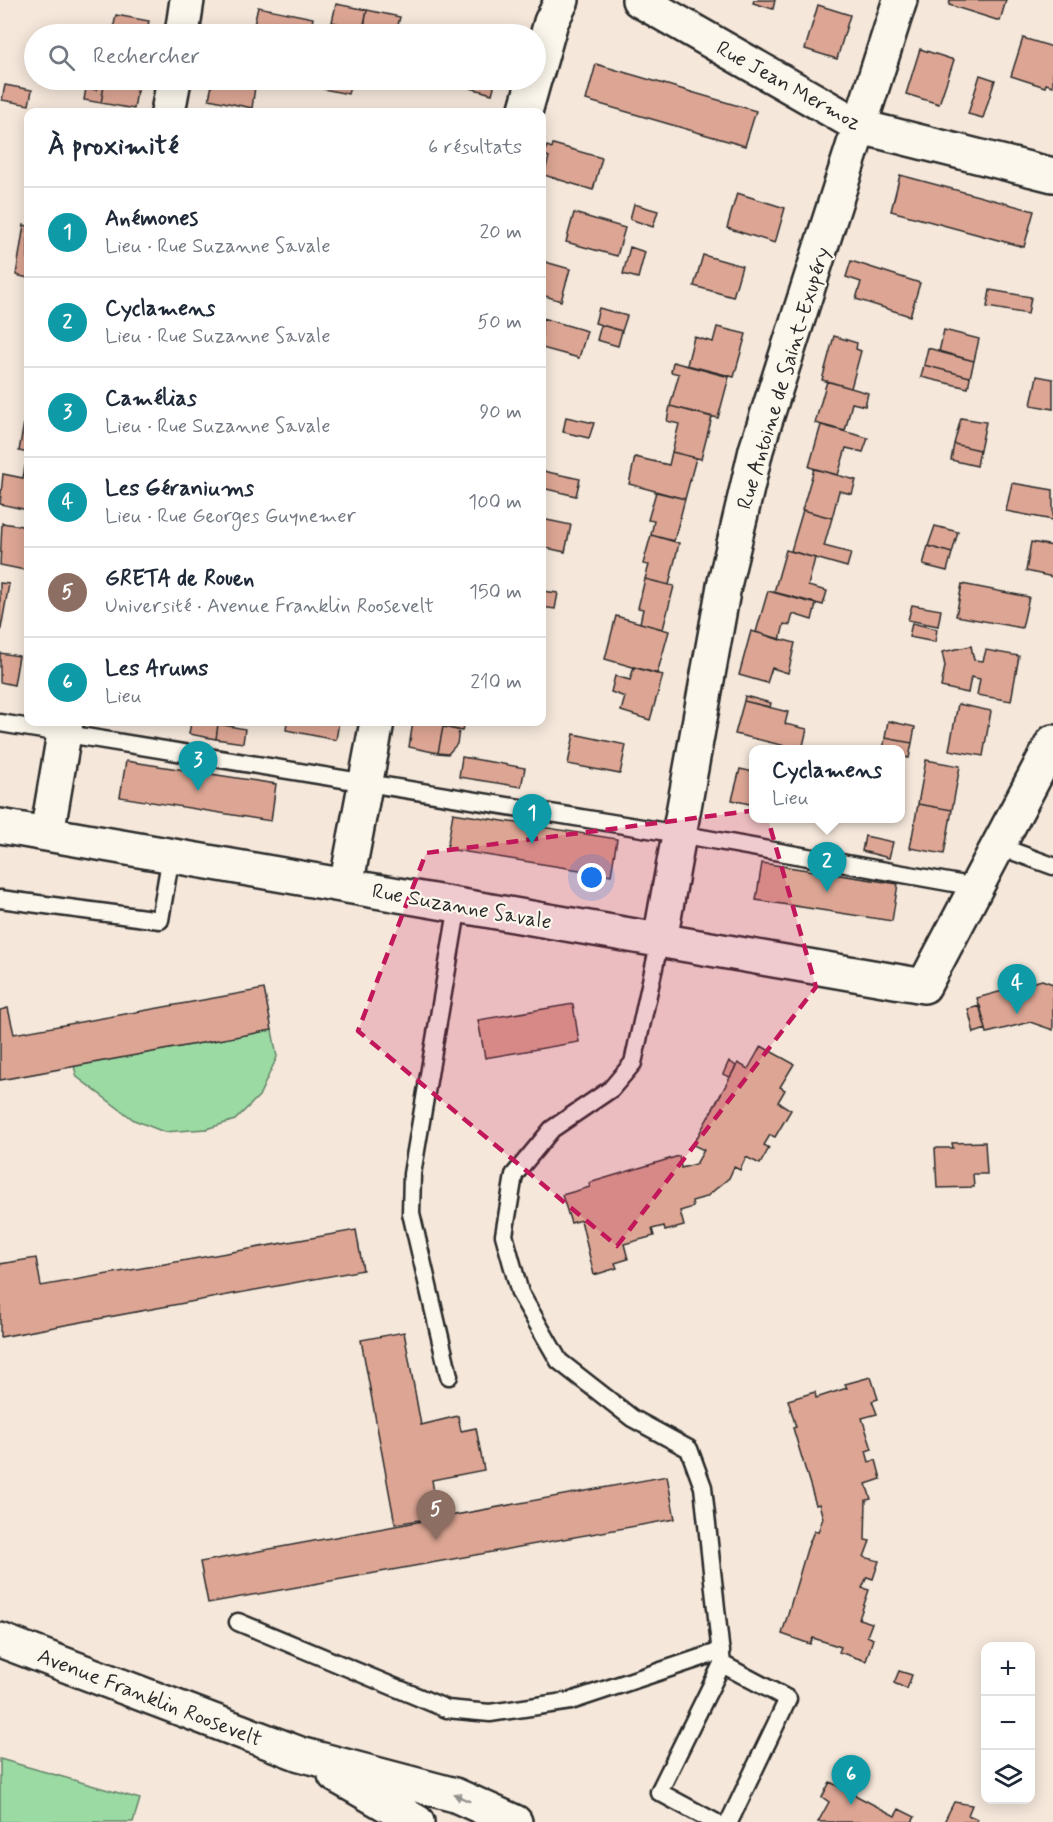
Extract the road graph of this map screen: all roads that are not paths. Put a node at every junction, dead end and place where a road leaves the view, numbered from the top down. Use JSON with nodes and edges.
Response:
{"nodes":[{"id":1,"x":187,"y":0,"type":"edge"},
{"id":2,"x":562,"y":0,"type":"edge"},
{"id":3,"x":639,"y":0,"type":"edge"},
{"id":4,"x":900,"y":0,"type":"edge"},
{"id":5,"x":183,"y":24,"type":"edge"},
{"id":6,"x":546,"y":39,"type":"edge"},
{"id":7,"x":172,"y":90,"type":"edge"},
{"id":8,"x":531,"y":90,"type":"edge"},
{"id":9,"x":169,"y":108,"type":"edge"},
{"id":10,"x":526,"y":108,"type":"edge"},
{"id":11,"x":861,"y":127,"type":"junction"},
{"id":12,"x":1053,"y":175,"type":"edge"},
{"id":13,"x":0,"y":723,"type":"edge"},
{"id":14,"x":24,"y":725,"type":"edge"},
{"id":15,"x":39,"y":726,"type":"edge"},
{"id":16,"x":376,"y":726,"type":"edge"},
{"id":17,"x":65,"y":728,"type":"edge"},
{"id":18,"x":1053,"y":742,"type":"edge"},
{"id":19,"x":366,"y":783,"type":"junction"},
{"id":20,"x":0,"y":826,"type":"edge"},
{"id":21,"x":47,"y":834,"type":"junction"},
{"id":22,"x":679,"y":834,"type":"junction"},
{"id":23,"x":998,"y":846,"type":"junction"},
{"id":24,"x":171,"y":855,"type":"junction"},
{"id":25,"x":1053,"y":866,"type":"edge"},
{"id":26,"x":346,"y":886,"type":"junction"},
{"id":27,"x":976,"y":887,"type":"junction"},
{"id":28,"x":0,"y":899,"type":"edge"},
{"id":29,"x":458,"y":905,"type":"junction"},
{"id":30,"x":660,"y":940,"type":"junction"},
{"id":31,"x":448,"y":1376,"type":"dead end"},
{"id":32,"x":238,"y":1622,"type":"dead end"},
{"id":33,"x":0,"y":1640,"type":"edge"},
{"id":34,"x":721,"y":1657,"type":"junction"},
{"id":35,"x":300,"y":1754,"type":"junction"},
{"id":36,"x":417,"y":1822,"type":"edge"},
{"id":37,"x":515,"y":1822,"type":"edge"},
{"id":38,"x":715,"y":1822,"type":"edge"},
{"id":39,"x":729,"y":1822,"type":"edge"}],
"edges":[{"from":1,"to":5,"type":"street"},
{"from":2,"to":6,"type":"street"},
{"from":3,"to":11,"type":"street","name":"Rue Jean Mermoz"},
{"from":4,"to":11,"type":"street","name":"Rue Antoine de Saint-Exupéry"},
{"from":7,"to":9,"type":"street"},
{"from":8,"to":10,"type":"street"},
{"from":11,"to":12,"type":"street","name":"Rue Jean Mermoz"},
{"from":11,"to":22,"type":"street","name":"Rue Antoine de Saint-Exupéry"},
{"from":13,"to":14,"type":"lane"},
{"from":15,"to":17,"type":"lane"},
{"from":16,"to":19,"type":"street"},
{"from":17,"to":19,"type":"lane"},
{"from":17,"to":21,"type":"street"},
{"from":18,"to":23,"type":"street"},
{"from":19,"to":22,"type":"lane"},
{"from":19,"to":26,"type":"street"},
{"from":20,"to":21,"type":"street","name":"Rue Suzanne Savale"},
{"from":21,"to":24,"type":"street","name":"Rue Suzanne Savale"},
{"from":22,"to":27,"type":"lane"},
{"from":22,"to":30,"type":"street","name":"Rue Antoine de Saint-Exupéry"},
{"from":23,"to":25,"type":"lane"},
{"from":23,"to":27,"type":"street"},
{"from":24,"to":26,"type":"street","name":"Rue Suzanne Savale"},
{"from":24,"to":28,"type":"lane"},
{"from":26,"to":29,"type":"street","name":"Rue Suzanne Savale"},
{"from":27,"to":30,"type":"street","name":"Rue Suzanne Savale"},
{"from":29,"to":30,"type":"street","name":"Rue Suzanne Savale"},
{"from":29,"to":31,"type":"lane"},
{"from":30,"to":34,"type":"lane"},
{"from":32,"to":34,"type":"lane"},
{"from":33,"to":35,"type":"street","name":"Avenue Franklin Roosevelt"},
{"from":34,"to":38,"type":"lane"},
{"from":34,"to":39,"type":"lane"},
{"from":35,"to":36,"type":"street","name":"Avenue Franklin Roosevelt"},
{"from":37,"to":35,"type":"street","name":"Avenue Franklin Roosevelt","one_way":true}]}
